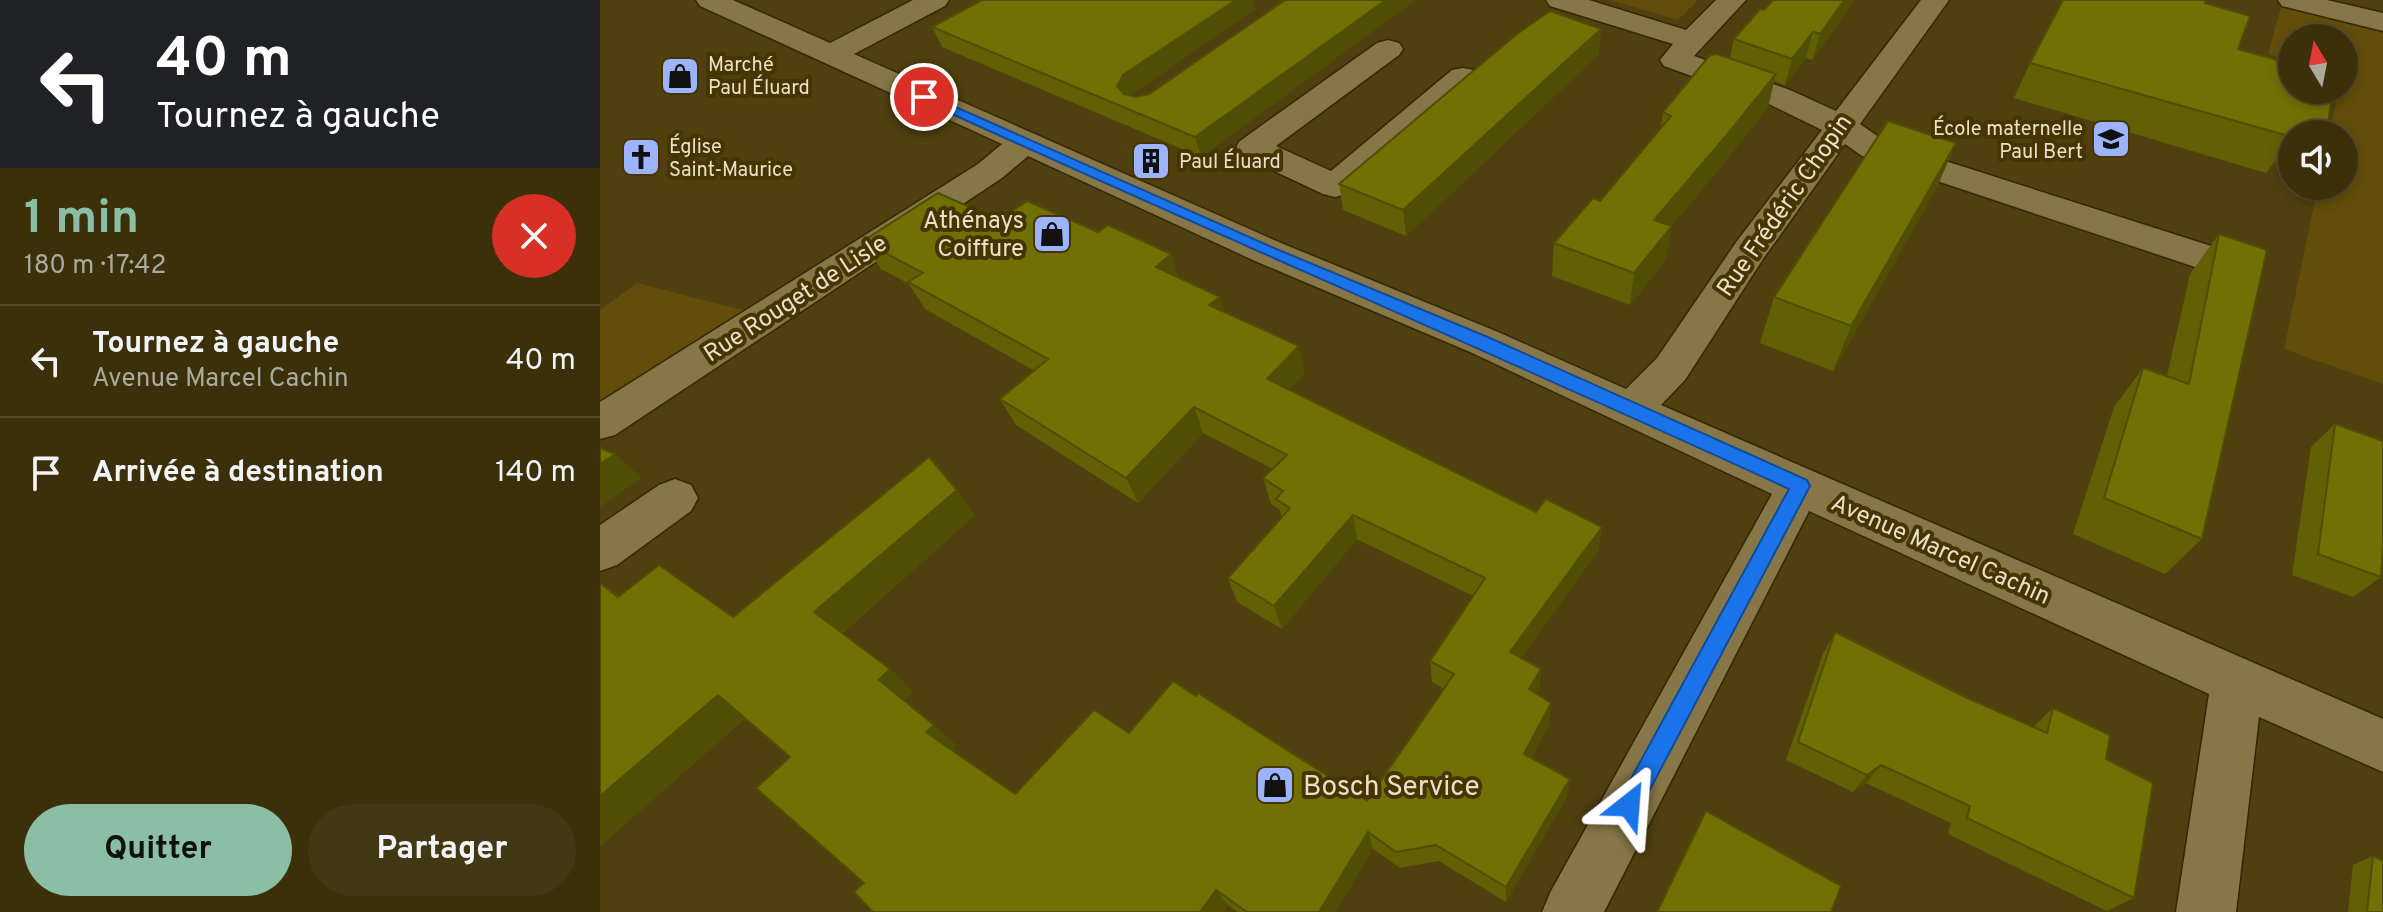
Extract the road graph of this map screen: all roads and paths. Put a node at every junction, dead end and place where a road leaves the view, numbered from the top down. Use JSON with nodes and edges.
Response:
{"nodes":[{"id":1,"x":710,"y":0,"type":"edge"},
{"id":2,"x":935,"y":0,"type":"edge"},
{"id":3,"x":1560,"y":0,"type":"edge"},
{"id":4,"x":1732,"y":0,"type":"edge"},
{"id":5,"x":1935,"y":0,"type":"edge"},
{"id":6,"x":2292,"y":0,"type":"edge"},
{"id":7,"x":2383,"y":22,"type":"edge"},
{"id":8,"x":1692,"y":41,"type":"junction"},
{"id":9,"x":1388,"y":49,"type":"dead end"},
{"id":10,"x":829,"y":55,"type":"junction"},
{"id":11,"x":1463,"y":77,"type":"edge"},
{"id":12,"x":1839,"y":125,"type":"junction"},
{"id":13,"x":1025,"y":142,"type":"junction"},
{"id":14,"x":2220,"y":262,"type":"edge"},
{"id":15,"x":1632,"y":409,"type":"junction"},
{"id":16,"x":600,"y":423,"type":"edge"},
{"id":17,"x":1800,"y":486,"type":"junction"},
{"id":18,"x":675,"y":498,"type":"dead end"},
{"id":19,"x":600,"y":551,"type":"edge"},
{"id":20,"x":2237,"y":681,"type":"junction"},
{"id":21,"x":2383,"y":746,"type":"edge"},
{"id":22,"x":1572,"y":912,"type":"edge"},
{"id":23,"x":2206,"y":912,"type":"edge"}],
"edges":[{"from":1,"to":10,"type":"street","name":"Avenue Marcel Cachin"},
{"from":2,"to":10,"type":"street"},
{"from":3,"to":8,"type":"street"},
{"from":4,"to":8,"type":"street"},
{"from":5,"to":12,"type":"street","name":"Rue Frédéric Chopin"},
{"from":6,"to":7,"type":"street"},
{"from":8,"to":12,"type":"street"},
{"from":9,"to":11,"type":"street"},
{"from":10,"to":13,"type":"street","name":"Avenue Marcel Cachin"},
{"from":12,"to":14,"type":"street"},
{"from":12,"to":15,"type":"street","name":"Rue Frédéric Chopin"},
{"from":13,"to":15,"type":"street","name":"Avenue Marcel Cachin"},
{"from":13,"to":16,"type":"street","name":"Rue Rouget de Lisle"},
{"from":15,"to":17,"type":"street","name":"Avenue Marcel Cachin"},
{"from":17,"to":20,"type":"street","name":"Avenue Marcel Cachin"},
{"from":17,"to":22,"type":"street"},
{"from":18,"to":19,"type":"street"},
{"from":20,"to":21,"type":"street","name":"Avenue Marcel Cachin"},
{"from":20,"to":23,"type":"street"}]}
